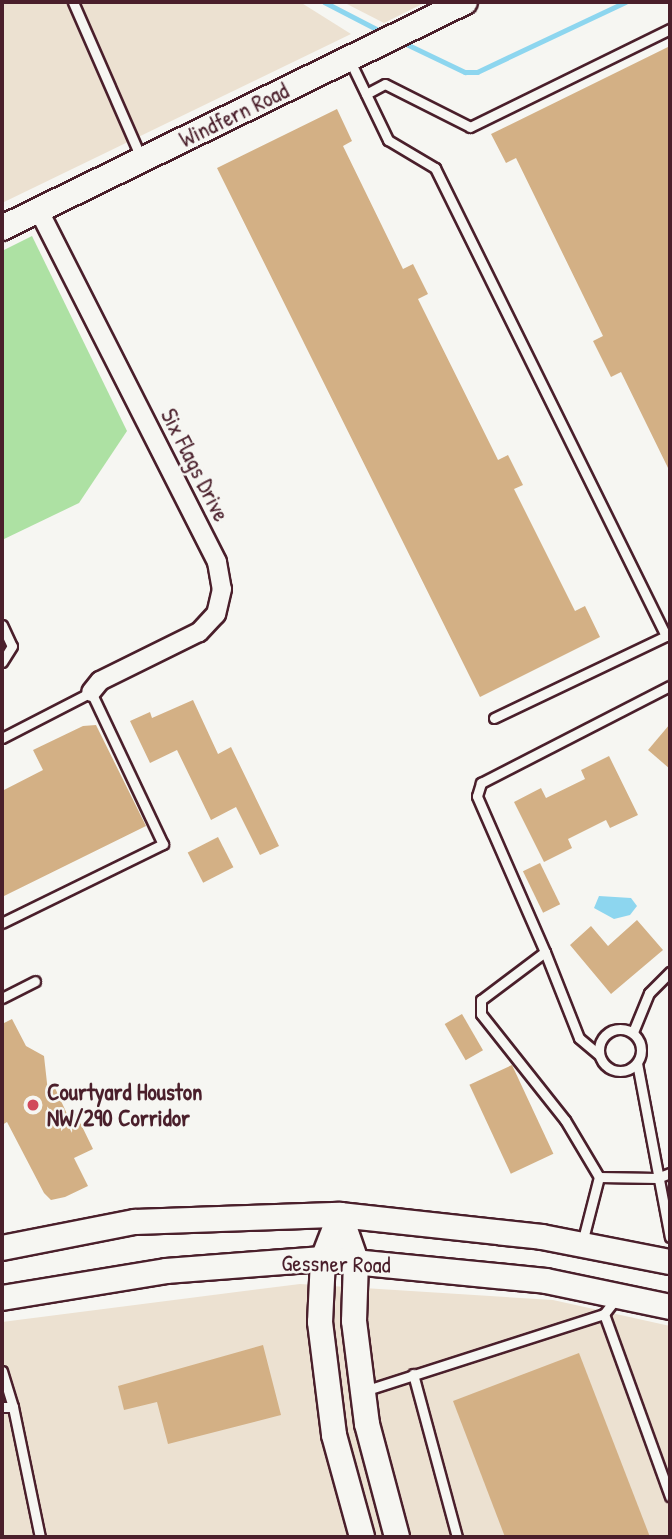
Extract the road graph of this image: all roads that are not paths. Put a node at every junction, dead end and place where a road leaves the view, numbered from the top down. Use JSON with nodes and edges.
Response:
{"nodes":[{"id":1,"x":73,"y":2,"type":"edge"},
{"id":2,"x":465,"y":2,"type":"edge"},
{"id":3,"x":670,"y":29,"type":"edge"},
{"id":4,"x":349,"y":60,"type":"junction"},
{"id":5,"x":366,"y":94,"type":"junction"},
{"id":6,"x":142,"y":159,"type":"junction"},
{"id":7,"x":38,"y":209,"type":"junction"},
{"id":8,"x":2,"y":228,"type":"edge"},
{"id":9,"x":2,"y":625,"type":"edge"},
{"id":10,"x":668,"y":635,"type":"edge"},
{"id":11,"x":2,"y":662,"type":"edge"},
{"id":12,"x":670,"y":685,"type":"edge"},
{"id":13,"x":91,"y":692,"type":"junction"},
{"id":14,"x":494,"y":718,"type":"dead end"},
{"id":15,"x":2,"y":738,"type":"edge"},
{"id":16,"x":2,"y":923,"type":"edge"},
{"id":17,"x":545,"y":951,"type":"junction"},
{"id":18,"x":670,"y":972,"type":"edge"},
{"id":19,"x":35,"y":981,"type":"dead end"},
{"id":20,"x":2,"y":998,"type":"edge"},
{"id":21,"x":633,"y":1032,"type":"junction"},
{"id":22,"x":599,"y":1055,"type":"junction"},
{"id":23,"x":637,"y":1063,"type":"junction"},
{"id":24,"x":670,"y":1173,"type":"edge"},
{"id":25,"x":598,"y":1177,"type":"junction"},
{"id":26,"x":657,"y":1178,"type":"junction"},
{"id":27,"x":340,"y":1215,"type":"junction"},
{"id":28,"x":670,"y":1237,"type":"edge"},
{"id":29,"x":581,"y":1245,"type":"junction"},
{"id":30,"x":2,"y":1248,"type":"edge"},
{"id":31,"x":323,"y":1259,"type":"junction"},
{"id":32,"x":356,"y":1261,"type":"junction"},
{"id":33,"x":670,"y":1262,"type":"edge"},
{"id":34,"x":2,"y":1298,"type":"edge"},
{"id":35,"x":611,"y":1305,"type":"junction"},
{"id":36,"x":670,"y":1306,"type":"edge"},
{"id":37,"x":2,"y":1371,"type":"edge"},
{"id":38,"x":413,"y":1374,"type":"junction"},
{"id":39,"x":363,"y":1392,"type":"junction"},
{"id":40,"x":2,"y":1407,"type":"edge"},
{"id":41,"x":13,"y":1407,"type":"junction"},
{"id":42,"x":670,"y":1496,"type":"edge"},
{"id":43,"x":40,"y":1537,"type":"edge"},
{"id":44,"x":362,"y":1537,"type":"edge"},
{"id":45,"x":397,"y":1537,"type":"edge"},
{"id":46,"x":457,"y":1537,"type":"edge"}],
"edges":[{"from":1,"to":6,"type":"lane"},
{"from":2,"to":4,"type":"main road","name":"Windfern Road"},
{"from":3,"to":5,"type":"lane"},
{"from":4,"to":5,"type":"lane"},
{"from":4,"to":6,"type":"main road","name":"Windfern Road"},
{"from":5,"to":10,"type":"lane"},
{"from":6,"to":7,"type":"main road","name":"Windfern Road"},
{"from":7,"to":8,"type":"main road","name":"Windfern Road"},
{"from":7,"to":13,"type":"street","name":"Six Flags Drive"},
{"from":9,"to":11,"type":"lane"},
{"from":10,"to":14,"type":"lane"},
{"from":12,"to":17,"type":"lane"},
{"from":13,"to":15,"type":"lane"},
{"from":13,"to":16,"type":"lane"},
{"from":17,"to":22,"type":"lane"},
{"from":17,"to":25,"type":"lane"},
{"from":18,"to":21,"type":"lane"},
{"from":19,"to":20,"type":"lane"},
{"from":21,"to":22,"type":"lane"},
{"from":21,"to":23,"type":"lane"},
{"from":22,"to":23,"type":"lane"},
{"from":23,"to":26,"type":"lane"},
{"from":24,"to":26,"type":"lane"},
{"from":25,"to":26,"type":"lane"},
{"from":25,"to":29,"type":"lane"},
{"from":26,"to":28,"type":"lane"},
{"from":27,"to":29,"type":"main road","name":"Gessner Road"},
{"from":27,"to":30,"type":"main road","name":"Gessner Road"},
{"from":27,"to":31,"type":"main road"},
{"from":27,"to":32,"type":"main road"},
{"from":29,"to":33,"type":"main road","name":"Gessner Road"},
{"from":31,"to":32,"type":"main road","name":"Gessner Road"},
{"from":31,"to":34,"type":"main road","name":"Gessner Road"},
{"from":31,"to":44,"type":"main road"},
{"from":32,"to":35,"type":"main road","name":"Gessner Road"},
{"from":32,"to":39,"type":"main road"},
{"from":35,"to":36,"type":"main road","name":"Gessner Road"},
{"from":35,"to":38,"type":"lane"},
{"from":35,"to":42,"type":"lane"},
{"from":37,"to":41,"type":"lane"},
{"from":38,"to":39,"type":"lane"},
{"from":38,"to":46,"type":"lane"},
{"from":39,"to":45,"type":"main road"},
{"from":40,"to":41,"type":"lane"},
{"from":41,"to":43,"type":"lane"}]}
